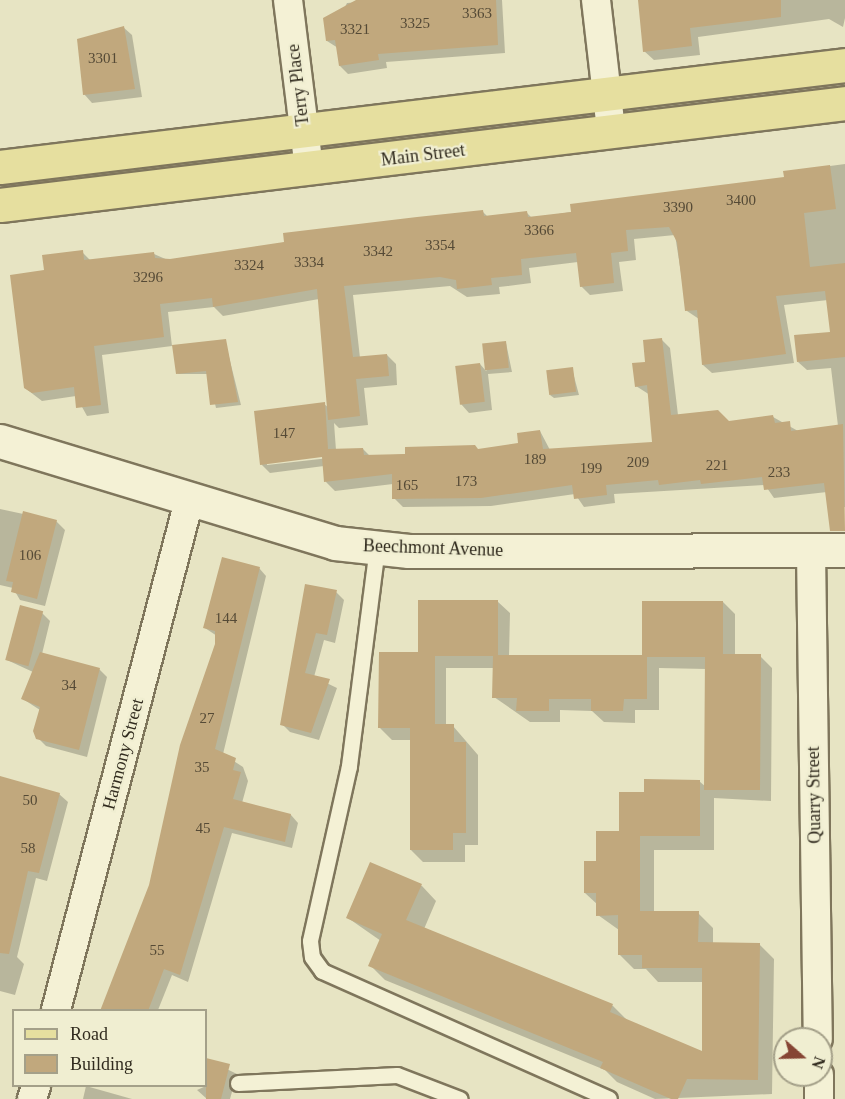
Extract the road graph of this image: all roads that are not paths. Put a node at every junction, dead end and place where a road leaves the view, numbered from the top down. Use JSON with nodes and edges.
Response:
{"nodes":[{"id":1,"x":288,"y":0,"type":"edge"},
{"id":2,"x":596,"y":0,"type":"edge"},
{"id":3,"x":845,"y":65,"type":"edge"},
{"id":4,"x":607,"y":94,"type":"junction"},
{"id":5,"x":845,"y":103,"type":"edge"},
{"id":6,"x":611,"y":130,"type":"junction"},
{"id":7,"x":304,"y":132,"type":"junction"},
{"id":8,"x":0,"y":167,"type":"edge"},
{"id":9,"x":309,"y":169,"type":"junction"},
{"id":10,"x":0,"y":205,"type":"edge"},
{"id":11,"x":0,"y":441,"type":"edge"},
{"id":12,"x":190,"y":498,"type":"junction"},
{"id":13,"x":377,"y":547,"type":"junction"},
{"id":14,"x":845,"y":550,"type":"edge"},
{"id":15,"x":811,"y":551,"type":"junction"},
{"id":16,"x":57,"y":1009,"type":"edge"},
{"id":17,"x":818,"y":1027,"type":"edge"},
{"id":18,"x":238,"y":1083,"type":"dead end"},
{"id":19,"x":460,"y":1099,"type":"edge"},
{"id":20,"x":609,"y":1099,"type":"edge"}],
"edges":[{"from":1,"to":7,"type":"street","name":"Terry Place"},
{"from":2,"to":4,"type":"street"},
{"from":3,"to":4,"type":"main road","name":"Main Street"},
{"from":4,"to":6,"type":"street"},
{"from":4,"to":7,"type":"main road","name":"Main Street"},
{"from":5,"to":6,"type":"main road","name":"Main Street"},
{"from":6,"to":9,"type":"main road","name":"Main Street"},
{"from":7,"to":8,"type":"main road","name":"Main Street"},
{"from":7,"to":9,"type":"street","name":"Terry Place"},
{"from":9,"to":10,"type":"main road","name":"Main Street"},
{"from":11,"to":12,"type":"street","name":"Beechmont Avenue"},
{"from":12,"to":13,"type":"street","name":"Beechmont Avenue"},
{"from":12,"to":16,"type":"street","name":"Harmony Street"},
{"from":13,"to":15,"type":"street","name":"Beechmont Avenue"},
{"from":13,"to":20,"type":"lane"},
{"from":14,"to":15,"type":"street","name":"Beechmont Avenue"},
{"from":15,"to":17,"type":"street","name":"Quarry Street"},
{"from":18,"to":19,"type":"lane"}]}
